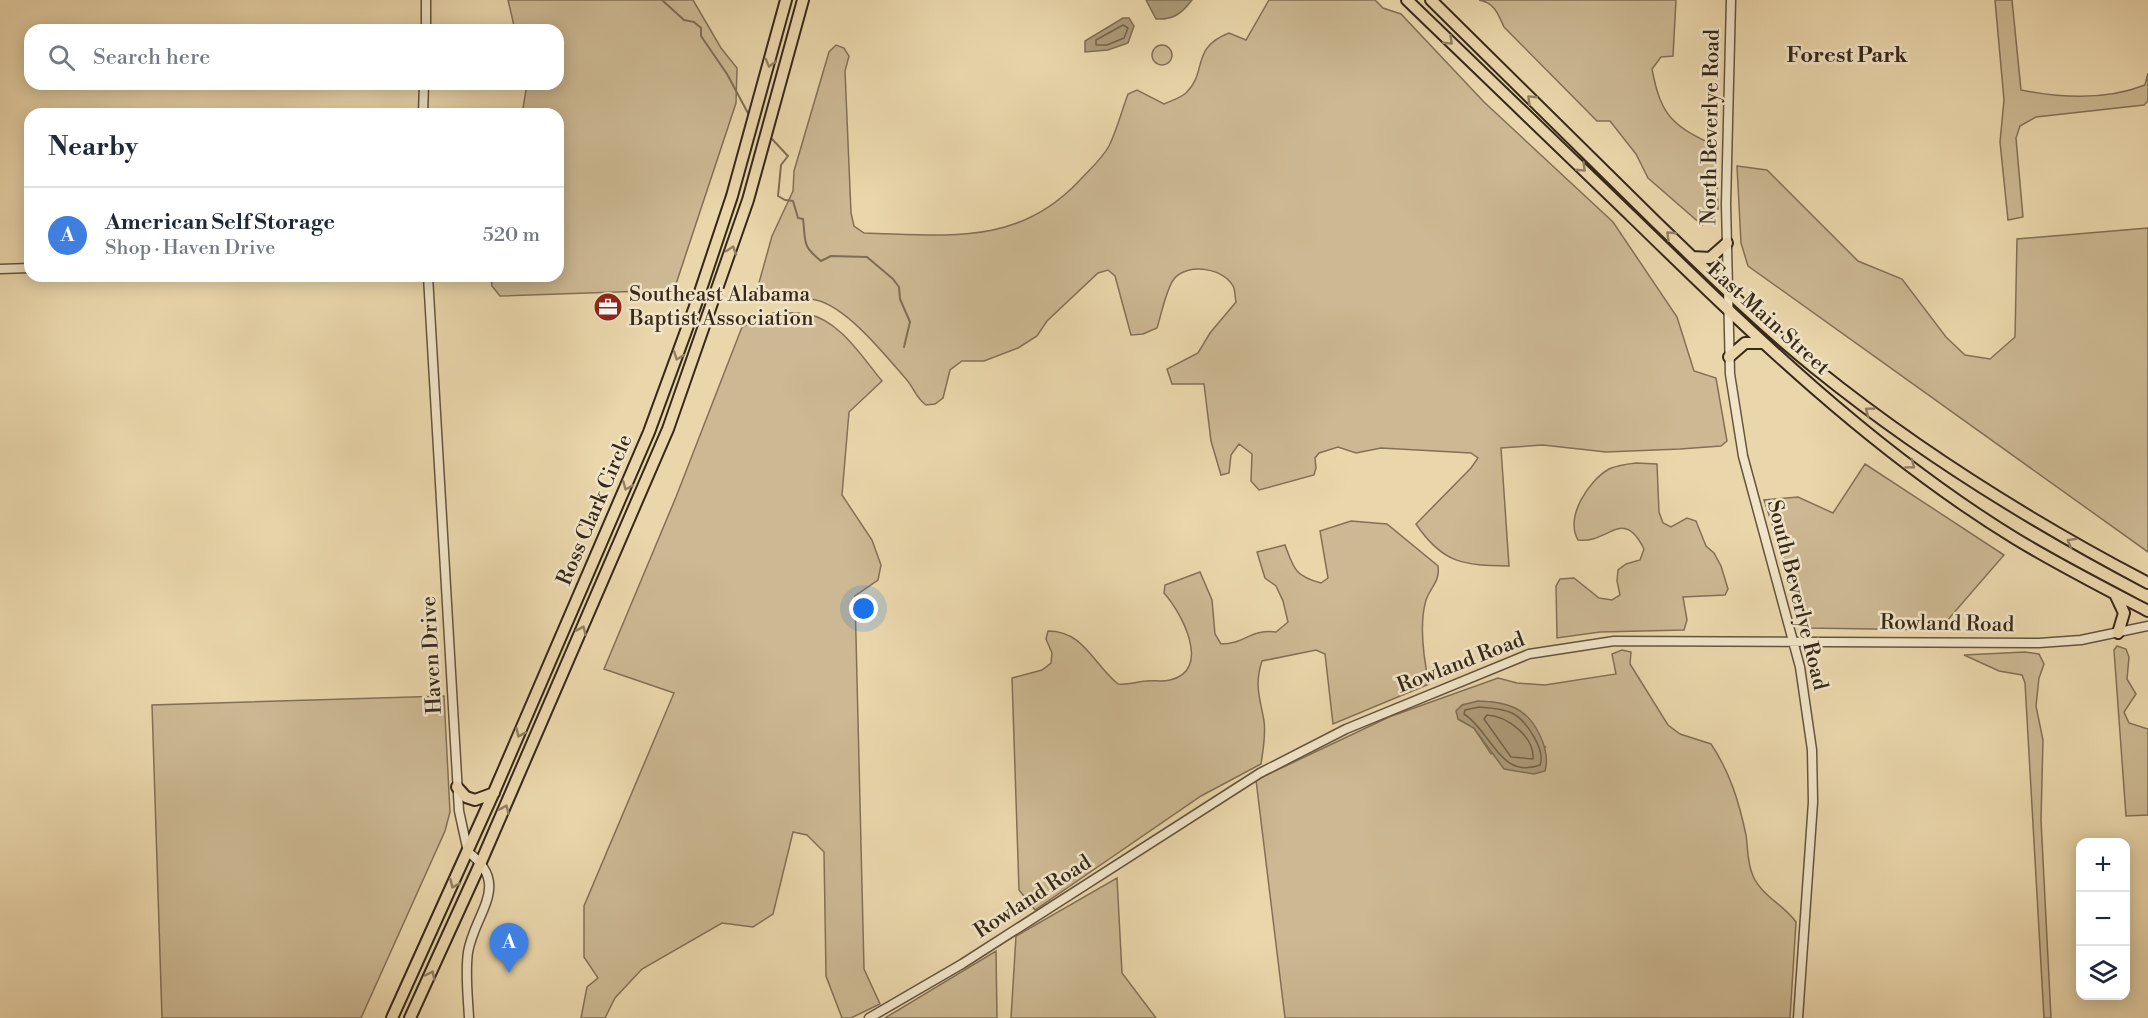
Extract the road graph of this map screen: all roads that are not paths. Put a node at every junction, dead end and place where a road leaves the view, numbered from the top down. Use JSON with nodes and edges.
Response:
{"nodes":[{"id":1,"x":426,"y":0,"type":"edge"},
{"id":2,"x":802,"y":0,"type":"edge"},
{"id":3,"x":1407,"y":0,"type":"edge"},
{"id":4,"x":1431,"y":0,"type":"edge"},
{"id":5,"x":1731,"y":0,"type":"edge"},
{"id":6,"x":787,"y":2,"type":"edge"},
{"id":7,"x":798,"y":17,"type":"junction"},
{"id":8,"x":426,"y":24,"type":"edge"},
{"id":9,"x":795,"y":29,"type":"junction"},
{"id":10,"x":424,"y":90,"type":"edge"},
{"id":11,"x":423,"y":108,"type":"edge"},
{"id":12,"x":1727,"y":243,"type":"junction"},
{"id":13,"x":1692,"y":257,"type":"junction"},
{"id":14,"x":24,"y":268,"type":"edge"},
{"id":15,"x":0,"y":269,"type":"edge"},
{"id":16,"x":428,"y":282,"type":"edge"},
{"id":17,"x":1728,"y":291,"type":"junction"},
{"id":18,"x":1728,"y":311,"type":"junction"},
{"id":19,"x":1763,"y":343,"type":"junction"},
{"id":20,"x":1729,"y":357,"type":"junction"},
{"id":21,"x":652,"y":423,"type":"junction"},
{"id":22,"x":668,"y":429,"type":"junction"},
{"id":23,"x":2148,"y":583,"type":"edge"},
{"id":24,"x":2114,"y":593,"type":"junction"},
{"id":25,"x":2148,"y":611,"type":"edge"},
{"id":26,"x":2148,"y":626,"type":"edge"},
{"id":27,"x":2118,"y":633,"type":"junction"},
{"id":28,"x":1794,"y":640,"type":"junction"},
{"id":29,"x":554,"y":656,"type":"junction"},
{"id":30,"x":568,"y":663,"type":"junction"},
{"id":31,"x":457,"y":787,"type":"junction"},
{"id":32,"x":494,"y":792,"type":"junction"},
{"id":33,"x":468,"y":852,"type":"junction"},
{"id":34,"x":481,"y":862,"type":"junction"},
{"id":35,"x":392,"y":1018,"type":"edge"},
{"id":36,"x":410,"y":1018,"type":"edge"},
{"id":37,"x":469,"y":1018,"type":"edge"},
{"id":38,"x":869,"y":1018,"type":"edge"},
{"id":39,"x":1798,"y":1018,"type":"edge"}],
"edges":[{"from":1,"to":8,"type":"street"},
{"from":2,"to":7,"type":"highway","name":"Ross Clark Circle"},
{"from":3,"to":18,"type":"highway","name":"East Main Street","one_way":true},
{"from":13,"to":4,"type":"highway","name":"East Main Street","one_way":true},
{"from":5,"to":12,"type":"street","name":"North Beverlye Road"},
{"from":6,"to":7,"type":"highway"},
{"from":6,"to":9,"type":"highway"},
{"from":6,"to":21,"type":"highway","name":"Ross Clark Circle","one_way":true},
{"from":7,"to":9,"type":"highway","name":"Ross Clark Circle"},
{"from":22,"to":9,"type":"highway","name":"Ross Clark Circle","one_way":true},
{"from":10,"to":11,"type":"street"},
{"from":12,"to":13,"type":"highway"},
{"from":12,"to":17,"type":"street","name":"North Beverlye Road"},
{"from":13,"to":17,"type":"highway","name":"East Main Street"},
{"from":14,"to":15,"type":"street"},
{"from":16,"to":31,"type":"street","name":"Haven Drive"},
{"from":17,"to":18,"type":"street","name":"South Beverlye Road"},
{"from":23,"to":17,"type":"highway","name":"East Main Street","one_way":true},
{"from":18,"to":19,"type":"highway","name":"East Main Street"},
{"from":18,"to":20,"type":"street","name":"South Beverlye Road"},
{"from":19,"to":20,"type":"highway"},
{"from":19,"to":24,"type":"highway","name":"East Main Street","one_way":true},
{"from":20,"to":28,"type":"street","name":"South Beverlye Road"},
{"from":21,"to":22,"type":"highway"},
{"from":21,"to":29,"type":"highway","name":"Ross Clark Circle","one_way":true},
{"from":30,"to":22,"type":"highway","name":"Ross Clark Circle","one_way":true},
{"from":24,"to":25,"type":"highway","name":"East Main Street"},
{"from":24,"to":27,"type":"highway"},
{"from":26,"to":27,"type":"street","name":"Rowland Road"},
{"from":27,"to":28,"type":"street","name":"Rowland Road"},
{"from":28,"to":38,"type":"street","name":"Rowland Road"},
{"from":28,"to":39,"type":"street","name":"South Beverlye Road"},
{"from":29,"to":30,"type":"highway"},
{"from":29,"to":32,"type":"highway","name":"Ross Clark Circle","one_way":true},
{"from":34,"to":30,"type":"highway","name":"Ross Clark Circle","one_way":true},
{"from":31,"to":32,"type":"highway"},
{"from":31,"to":33,"type":"street","name":"Haven Drive"},
{"from":32,"to":33,"type":"highway","name":"Ross Clark Circle"},
{"from":33,"to":34,"type":"street"},
{"from":33,"to":35,"type":"highway","name":"Ross Clark Circle","one_way":true},
{"from":36,"to":34,"type":"highway","name":"Ross Clark Circle","one_way":true},
{"from":34,"to":37,"type":"street"}]}
